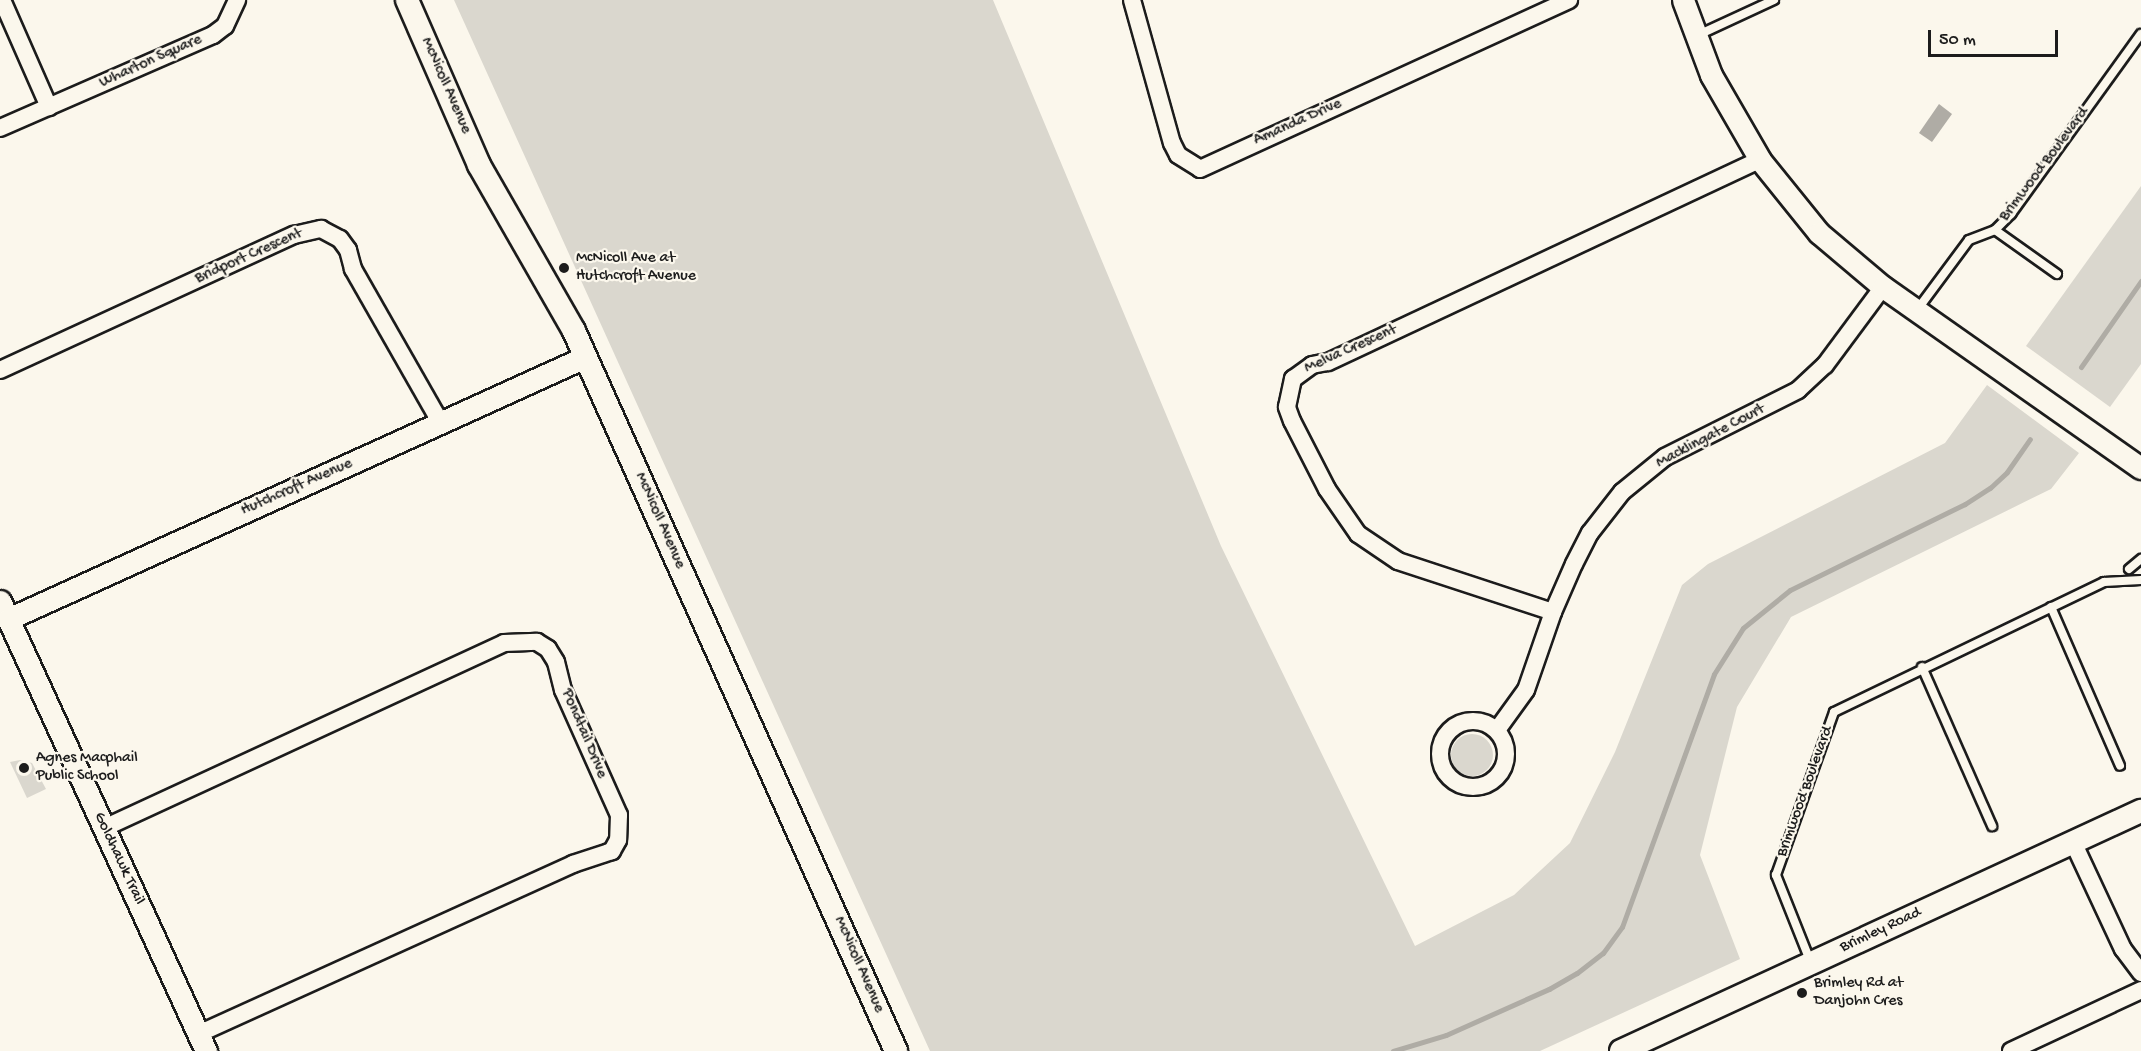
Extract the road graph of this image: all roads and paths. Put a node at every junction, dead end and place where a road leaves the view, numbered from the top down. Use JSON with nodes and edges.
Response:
{"nodes":[{"id":1,"x":2,"y":0,"type":"edge"},
{"id":2,"x":237,"y":0,"type":"edge"},
{"id":3,"x":407,"y":0,"type":"edge"},
{"id":4,"x":1132,"y":0,"type":"edge"},
{"id":5,"x":1569,"y":0,"type":"edge"},
{"id":6,"x":1683,"y":0,"type":"edge"},
{"id":7,"x":1774,"y":0,"type":"edge"},
{"id":8,"x":2141,"y":34,"type":"edge"},
{"id":9,"x":1694,"y":37,"type":"junction"},
{"id":10,"x":49,"y":107,"type":"junction"},
{"id":11,"x":0,"y":128,"type":"edge"},
{"id":12,"x":1760,"y":160,"type":"junction"},
{"id":13,"x":1995,"y":230,"type":"junction"},
{"id":14,"x":2057,"y":273,"type":"dead end"},
{"id":15,"x":1884,"y":287,"type":"junction"},
{"id":16,"x":1917,"y":311,"type":"junction"},
{"id":17,"x":585,"y":357,"type":"junction"},
{"id":18,"x":0,"y":370,"type":"edge"},
{"id":19,"x":441,"y":423,"type":"junction"},
{"id":20,"x":2141,"y":468,"type":"edge"},
{"id":21,"x":2141,"y":559,"type":"edge"},
{"id":22,"x":2129,"y":569,"type":"dead end"},
{"id":23,"x":2141,"y":580,"type":"edge"},
{"id":24,"x":2050,"y":607,"type":"junction"},
{"id":25,"x":4,"y":610,"type":"edge"},
{"id":26,"x":1552,"y":612,"type":"junction"},
{"id":27,"x":1922,"y":667,"type":"junction"},
{"id":28,"x":1497,"y":730,"type":"junction"},
{"id":29,"x":2120,"y":766,"type":"dead end"},
{"id":30,"x":2141,"y":811,"type":"edge"},
{"id":31,"x":1992,"y":826,"type":"dead end"},
{"id":32,"x":104,"y":828,"type":"junction"},
{"id":33,"x":2073,"y":842,"type":"junction"},
{"id":34,"x":1811,"y":963,"type":"junction"},
{"id":35,"x":2141,"y":974,"type":"edge"},
{"id":36,"x":2141,"y":990,"type":"edge"},
{"id":37,"x":202,"y":1043,"type":"edge"},
{"id":38,"x":896,"y":1051,"type":"edge"},
{"id":39,"x":1622,"y":1051,"type":"edge"},
{"id":40,"x":2011,"y":1051,"type":"edge"}],
"edges":[{"from":1,"to":10,"type":"street"},
{"from":2,"to":10,"type":"street","name":"Wharton Square"},
{"from":3,"to":17,"type":"main road","name":"McNicoll Avenue"},
{"from":4,"to":5,"type":"street","name":"Amanda Drive"},
{"from":6,"to":9,"type":"street"},
{"from":7,"to":9,"type":"lane"},
{"from":8,"to":13,"type":"lane","name":"Brimwood Boulevard"},
{"from":9,"to":12,"type":"street"},
{"from":10,"to":11,"type":"street","name":"Wharton Square"},
{"from":12,"to":15,"type":"street"},
{"from":12,"to":26,"type":"street","name":"Melva Crescent"},
{"from":13,"to":14,"type":"lane"},
{"from":13,"to":16,"type":"lane","name":"Brimwood Boulevard"},
{"from":15,"to":16,"type":"street"},
{"from":15,"to":26,"type":"street","name":"Macklingate Court"},
{"from":16,"to":20,"type":"street"},
{"from":17,"to":19,"type":"street","name":"Hutchcroft Avenue"},
{"from":17,"to":38,"type":"main road","name":"McNicoll Avenue"},
{"from":18,"to":19,"type":"street","name":"Bridport Crescent"},
{"from":19,"to":25,"type":"street","name":"Hutchcroft Avenue"},
{"from":21,"to":22,"type":"lane"},
{"from":23,"to":24,"type":"lane","name":"Brimwood Boulevard"},
{"from":24,"to":27,"type":"lane","name":"Brimwood Boulevard"},
{"from":24,"to":29,"type":"lane"},
{"from":25,"to":32,"type":"street","name":"Goldhawk Trail"},
{"from":26,"to":28,"type":"street","name":"Macklingate Court"},
{"from":27,"to":31,"type":"lane"},
{"from":27,"to":34,"type":"lane","name":"Brimwood Boulevard"},
{"from":28,"to":28,"type":"street"},
{"from":30,"to":33,"type":"main road","name":"Brimley Road"},
{"from":32,"to":37,"type":"street","name":"Goldhawk Trail"},
{"from":32,"to":37,"type":"street","name":"Pondtail Drive"},
{"from":33,"to":34,"type":"main road","name":"Brimley Road"},
{"from":33,"to":35,"type":"street"},
{"from":34,"to":39,"type":"main road","name":"Brimley Road"},
{"from":36,"to":40,"type":"street"}]}
